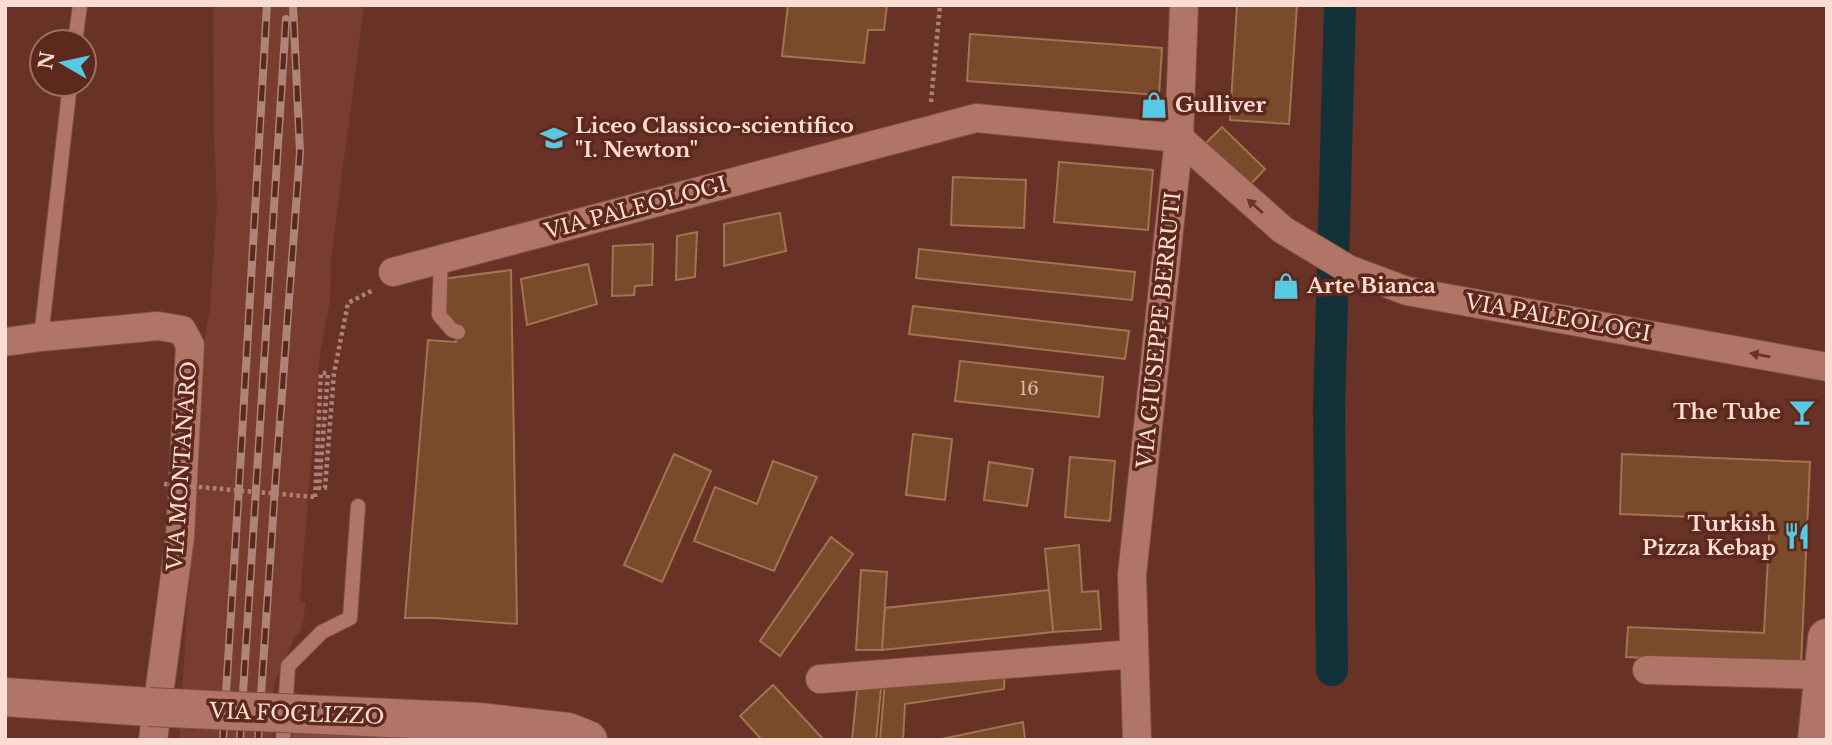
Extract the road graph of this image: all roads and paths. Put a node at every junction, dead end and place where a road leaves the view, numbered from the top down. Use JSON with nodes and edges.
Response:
{"nodes":[{"id":1,"x":80,"y":5,"type":"edge"},
{"id":2,"x":940,"y":5,"type":"edge"},
{"id":3,"x":1184,"y":5,"type":"edge"},
{"id":4,"x":77,"y":28,"type":"edge"},
{"id":5,"x":69,"y":98,"type":"edge"},
{"id":6,"x":928,"y":130,"type":"junction"},
{"id":7,"x":1179,"y":138,"type":"junction"},
{"id":8,"x":441,"y":259,"type":"junction"},
{"id":9,"x":393,"y":272,"type":"joint"},
{"id":10,"x":457,"y":332,"type":"dead end"},
{"id":11,"x":41,"y":337,"type":"junction"},
{"id":12,"x":5,"y":342,"type":"edge"},
{"id":13,"x":1827,"y":367,"type":"edge"},
{"id":14,"x":164,"y":484,"type":"dead end"},
{"id":15,"x":358,"y":506,"type":"dead end"},
{"id":16,"x":1827,"y":638,"type":"edge"},
{"id":17,"x":1134,"y":654,"type":"junction"},
{"id":18,"x":1647,"y":670,"type":"dead end"},
{"id":19,"x":1823,"y":675,"type":"junction"},
{"id":20,"x":820,"y":678,"type":"dead end"},
{"id":21,"x":5,"y":697,"type":"edge"},
{"id":22,"x":151,"y":724,"type":"edge"},
{"id":23,"x":283,"y":740,"type":"edge"},
{"id":24,"x":588,"y":740,"type":"edge"},
{"id":25,"x":1137,"y":740,"type":"edge"},
{"id":26,"x":1817,"y":740,"type":"edge"}],
"edges":[{"from":1,"to":4,"type":"lane"},
{"from":2,"to":6,"type":"path"},
{"from":3,"to":7,"type":"street","name":"VIA GIUSEPPE BERRUTI"},
{"from":5,"to":11,"type":"lane"},
{"from":6,"to":7,"type":"street","name":"VIA PALEOLOGI"},
{"from":6,"to":8,"type":"street","name":"VIA PALEOLOGI"},
{"from":13,"to":7,"type":"street","name":"VIA PALEOLOGI","one_way":true},
{"from":7,"to":17,"type":"street","name":"VIA GIUSEPPE BERRUTI"},
{"from":8,"to":9,"type":"street","name":"VIA PALEOLOGI"},
{"from":8,"to":10,"type":"lane"},
{"from":9,"to":14,"type":"path","bridge":true},
{"from":11,"to":12,"type":"street","name":"VIA MONTANARO"},
{"from":11,"to":22,"type":"street","name":"VIA MONTANARO"},
{"from":15,"to":23,"type":"lane"},
{"from":16,"to":19,"type":"main road"},
{"from":17,"to":20,"type":"street"},
{"from":17,"to":25,"type":"street","name":"VIA GIUSEPPE BERRUTI"},
{"from":18,"to":19,"type":"street"},
{"from":19,"to":26,"type":"main road"},
{"from":21,"to":22,"type":"main road","name":"VIA FOGLIZZO"},
{"from":22,"to":24,"type":"main road","name":"VIA FOGLIZZO","bridge":true}]}
